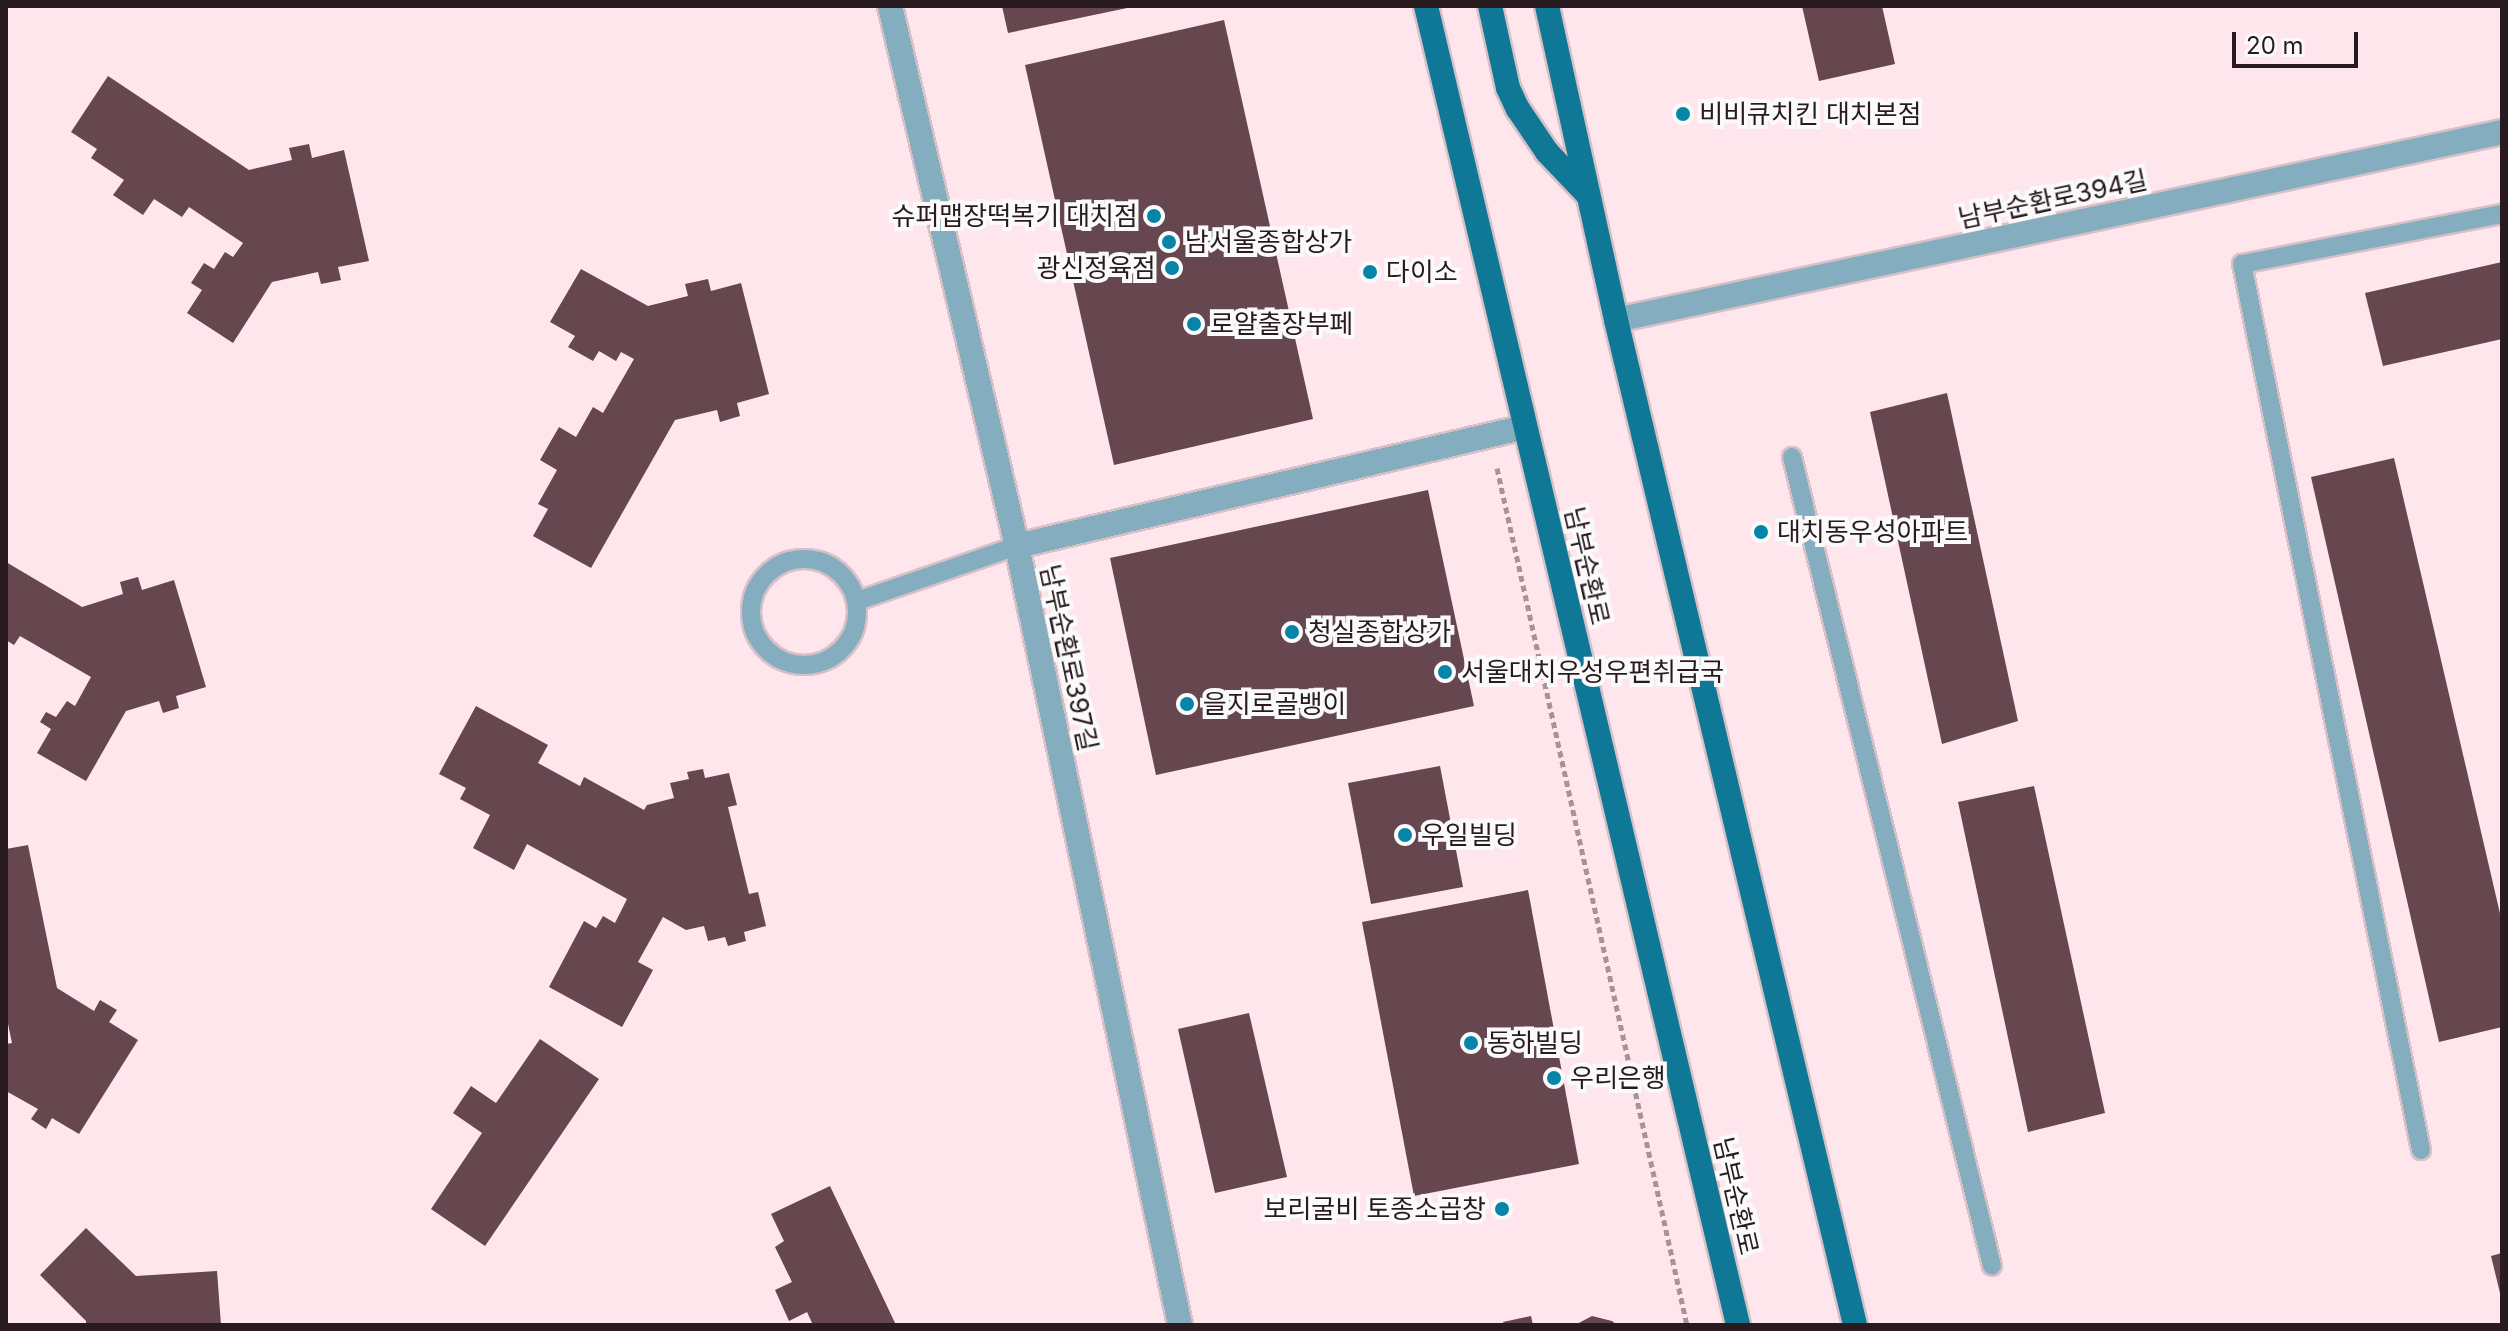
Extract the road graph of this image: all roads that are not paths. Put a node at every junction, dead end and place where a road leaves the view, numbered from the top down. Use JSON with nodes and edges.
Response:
{"nodes":[{"id":1,"x":890,"y":6,"type":"edge"},
{"id":2,"x":1426,"y":6,"type":"edge"},
{"id":3,"x":1490,"y":6,"type":"edge"},
{"id":4,"x":1547,"y":6,"type":"edge"},
{"id":5,"x":2502,"y":132,"type":"edge"},
{"id":6,"x":1589,"y":196,"type":"junction"},
{"id":7,"x":2502,"y":214,"type":"edge"},
{"id":8,"x":1616,"y":320,"type":"junction"},
{"id":9,"x":1525,"y":427,"type":"junction"},
{"id":10,"x":1792,"y":457,"type":"dead end"},
{"id":11,"x":1017,"y":546,"type":"junction"},
{"id":12,"x":857,"y":601,"type":"junction"},
{"id":13,"x":2421,"y":1150,"type":"dead end"},
{"id":14,"x":1992,"y":1266,"type":"dead end"},
{"id":15,"x":1180,"y":1325,"type":"edge"},
{"id":16,"x":1738,"y":1325,"type":"edge"},
{"id":17,"x":1855,"y":1325,"type":"edge"}],
"edges":[{"from":1,"to":11,"type":"street","name":"남부순환로397길"},
{"from":2,"to":9,"type":"main road","name":"남부순환로"},
{"from":3,"to":6,"type":"main road"},
{"from":4,"to":6,"type":"main road"},
{"from":5,"to":8,"type":"street","name":"남부순환로394길"},
{"from":6,"to":8,"type":"main road"},
{"from":7,"to":13,"type":"lane"},
{"from":8,"to":17,"type":"main road"},
{"from":9,"to":11,"type":"street"},
{"from":9,"to":16,"type":"main road","name":"남부순환로"},
{"from":10,"to":14,"type":"lane"},
{"from":11,"to":12,"type":"lane"},
{"from":11,"to":15,"type":"street","name":"남부순환로397길"},
{"from":12,"to":12,"type":"lane"}]}
